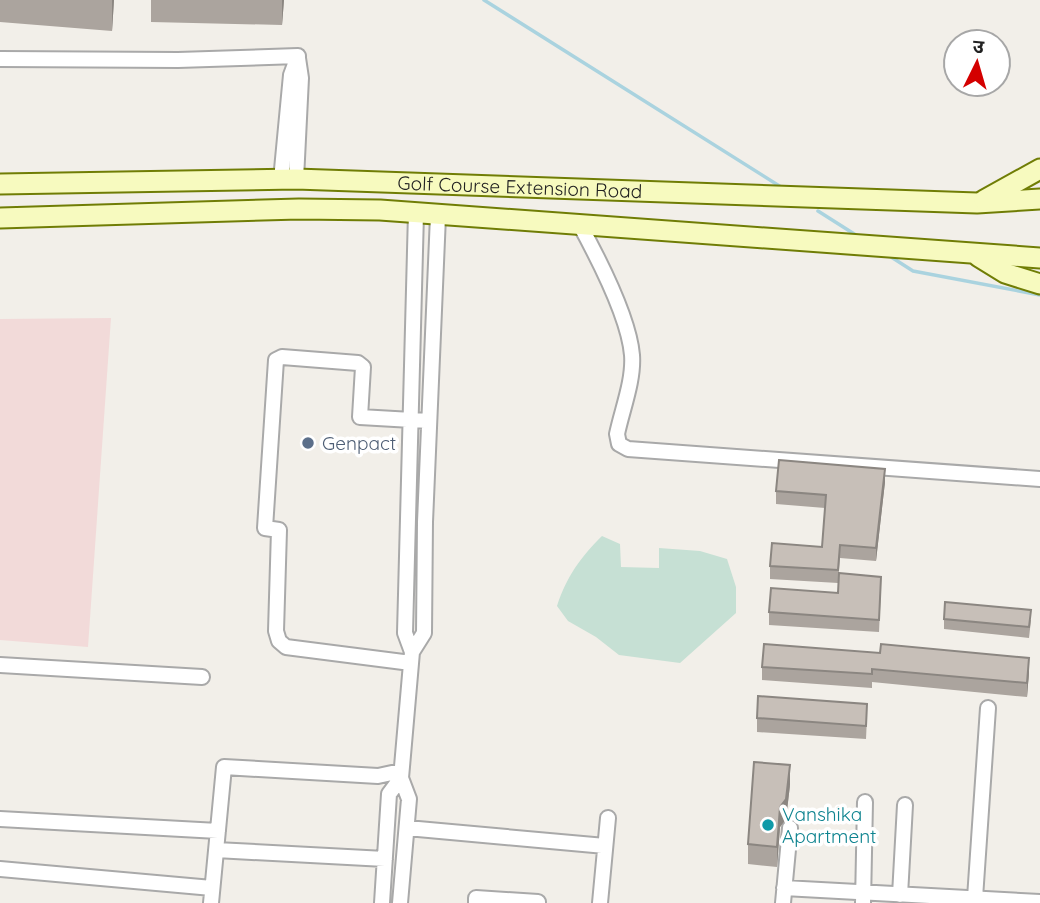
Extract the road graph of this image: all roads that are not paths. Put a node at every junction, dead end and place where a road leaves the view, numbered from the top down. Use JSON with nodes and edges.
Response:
{"nodes":[{"id":1,"x":0,"y":58,"type":"edge"},
{"id":2,"x":1040,"y":169,"type":"edge"},
{"id":3,"x":289,"y":179,"type":"junction"},
{"id":4,"x":0,"y":184,"type":"edge"},
{"id":5,"x":1040,"y":199,"type":"edge"},
{"id":6,"x":977,"y":204,"type":"junction"},
{"id":7,"x":416,"y":213,"type":"junction"},
{"id":8,"x":438,"y":215,"type":"junction"},
{"id":9,"x":0,"y":218,"type":"edge"},
{"id":10,"x":580,"y":225,"type":"junction"},
{"id":11,"x":975,"y":254,"type":"junction"},
{"id":12,"x":1040,"y":258,"type":"edge"},
{"id":13,"x":1040,"y":284,"type":"edge"},
{"id":14,"x":412,"y":379,"type":"junction"},
{"id":15,"x":431,"y":379,"type":"junction"},
{"id":16,"x":410,"y":419,"type":"junction"},
{"id":17,"x":429,"y":421,"type":"junction"},
{"id":18,"x":1040,"y":479,"type":"edge"},
{"id":19,"x":412,"y":657,"type":"junction"},
{"id":20,"x":0,"y":665,"type":"edge"},
{"id":21,"x":202,"y":677,"type":"dead end"},
{"id":22,"x":988,"y":708,"type":"dead end"},
{"id":23,"x":401,"y":774,"type":"junction"},
{"id":24,"x":865,"y":802,"type":"dead end"},
{"id":25,"x":905,"y":805,"type":"dead end"},
{"id":26,"x":608,"y":818,"type":"dead end"},
{"id":27,"x":0,"y":819,"type":"edge"},
{"id":28,"x":407,"y":828,"type":"junction"},
{"id":29,"x":790,"y":828,"type":"dead end"},
{"id":30,"x":218,"y":831,"type":"junction"},
{"id":31,"x":606,"y":846,"type":"junction"},
{"id":32,"x":216,"y":850,"type":"junction"},
{"id":33,"x":385,"y":859,"type":"junction"},
{"id":34,"x":0,"y":869,"type":"edge"},
{"id":35,"x":900,"y":895,"type":"junction"},
{"id":36,"x":212,"y":896,"type":"edge"},
{"id":37,"x":784,"y":896,"type":"edge"},
{"id":38,"x":863,"y":898,"type":"edge"},
{"id":39,"x":975,"y":898,"type":"junction"},
{"id":40,"x":941,"y":900,"type":"edge"},
{"id":41,"x":538,"y":902,"type":"edge"},
{"id":42,"x":1040,"y":902,"type":"edge"},
{"id":43,"x":382,"y":903,"type":"edge"},
{"id":44,"x":400,"y":903,"type":"edge"},
{"id":45,"x":476,"y":903,"type":"edge"},
{"id":46,"x":600,"y":903,"type":"edge"}],
"edges":[{"from":1,"to":3,"type":"street"},
{"from":2,"to":6,"type":"main road"},
{"from":3,"to":4,"type":"main road","name":"Golf Course Extension Road"},
{"from":3,"to":6,"type":"main road","name":"Golf Course Extension Road"},
{"from":5,"to":6,"type":"main road","name":"Golf Course Extension Road"},
{"from":7,"to":8,"type":"main road"},
{"from":7,"to":9,"type":"main road"},
{"from":7,"to":14,"type":"street"},
{"from":8,"to":10,"type":"main road"},
{"from":8,"to":15,"type":"street"},
{"from":10,"to":11,"type":"main road"},
{"from":10,"to":18,"type":"street"},
{"from":11,"to":12,"type":"main road"},
{"from":11,"to":13,"type":"main road"},
{"from":14,"to":15,"type":"street"},
{"from":14,"to":16,"type":"street"},
{"from":15,"to":17,"type":"street"},
{"from":16,"to":17,"type":"street"},
{"from":16,"to":19,"type":"street"},
{"from":16,"to":19,"type":"street"},
{"from":17,"to":19,"type":"street"},
{"from":19,"to":23,"type":"street"},
{"from":20,"to":21,"type":"street"},
{"from":22,"to":39,"type":"street"},
{"from":23,"to":28,"type":"street"},
{"from":23,"to":30,"type":"street"},
{"from":23,"to":33,"type":"street"},
{"from":24,"to":38,"type":"street"},
{"from":25,"to":35,"type":"street"},
{"from":26,"to":31,"type":"street"},
{"from":27,"to":30,"type":"street"},
{"from":28,"to":31,"type":"street"},
{"from":28,"to":44,"type":"street"},
{"from":29,"to":37,"type":"street"},
{"from":30,"to":32,"type":"street"},
{"from":31,"to":46,"type":"street"},
{"from":32,"to":33,"type":"street"},
{"from":32,"to":36,"type":"street"},
{"from":33,"to":43,"type":"street"},
{"from":34,"to":36,"type":"street"},
{"from":35,"to":38,"type":"street"},
{"from":35,"to":40,"type":"street"},
{"from":37,"to":38,"type":"street"},
{"from":39,"to":40,"type":"street"},
{"from":39,"to":42,"type":"street"},
{"from":41,"to":45,"type":"street"}]}
